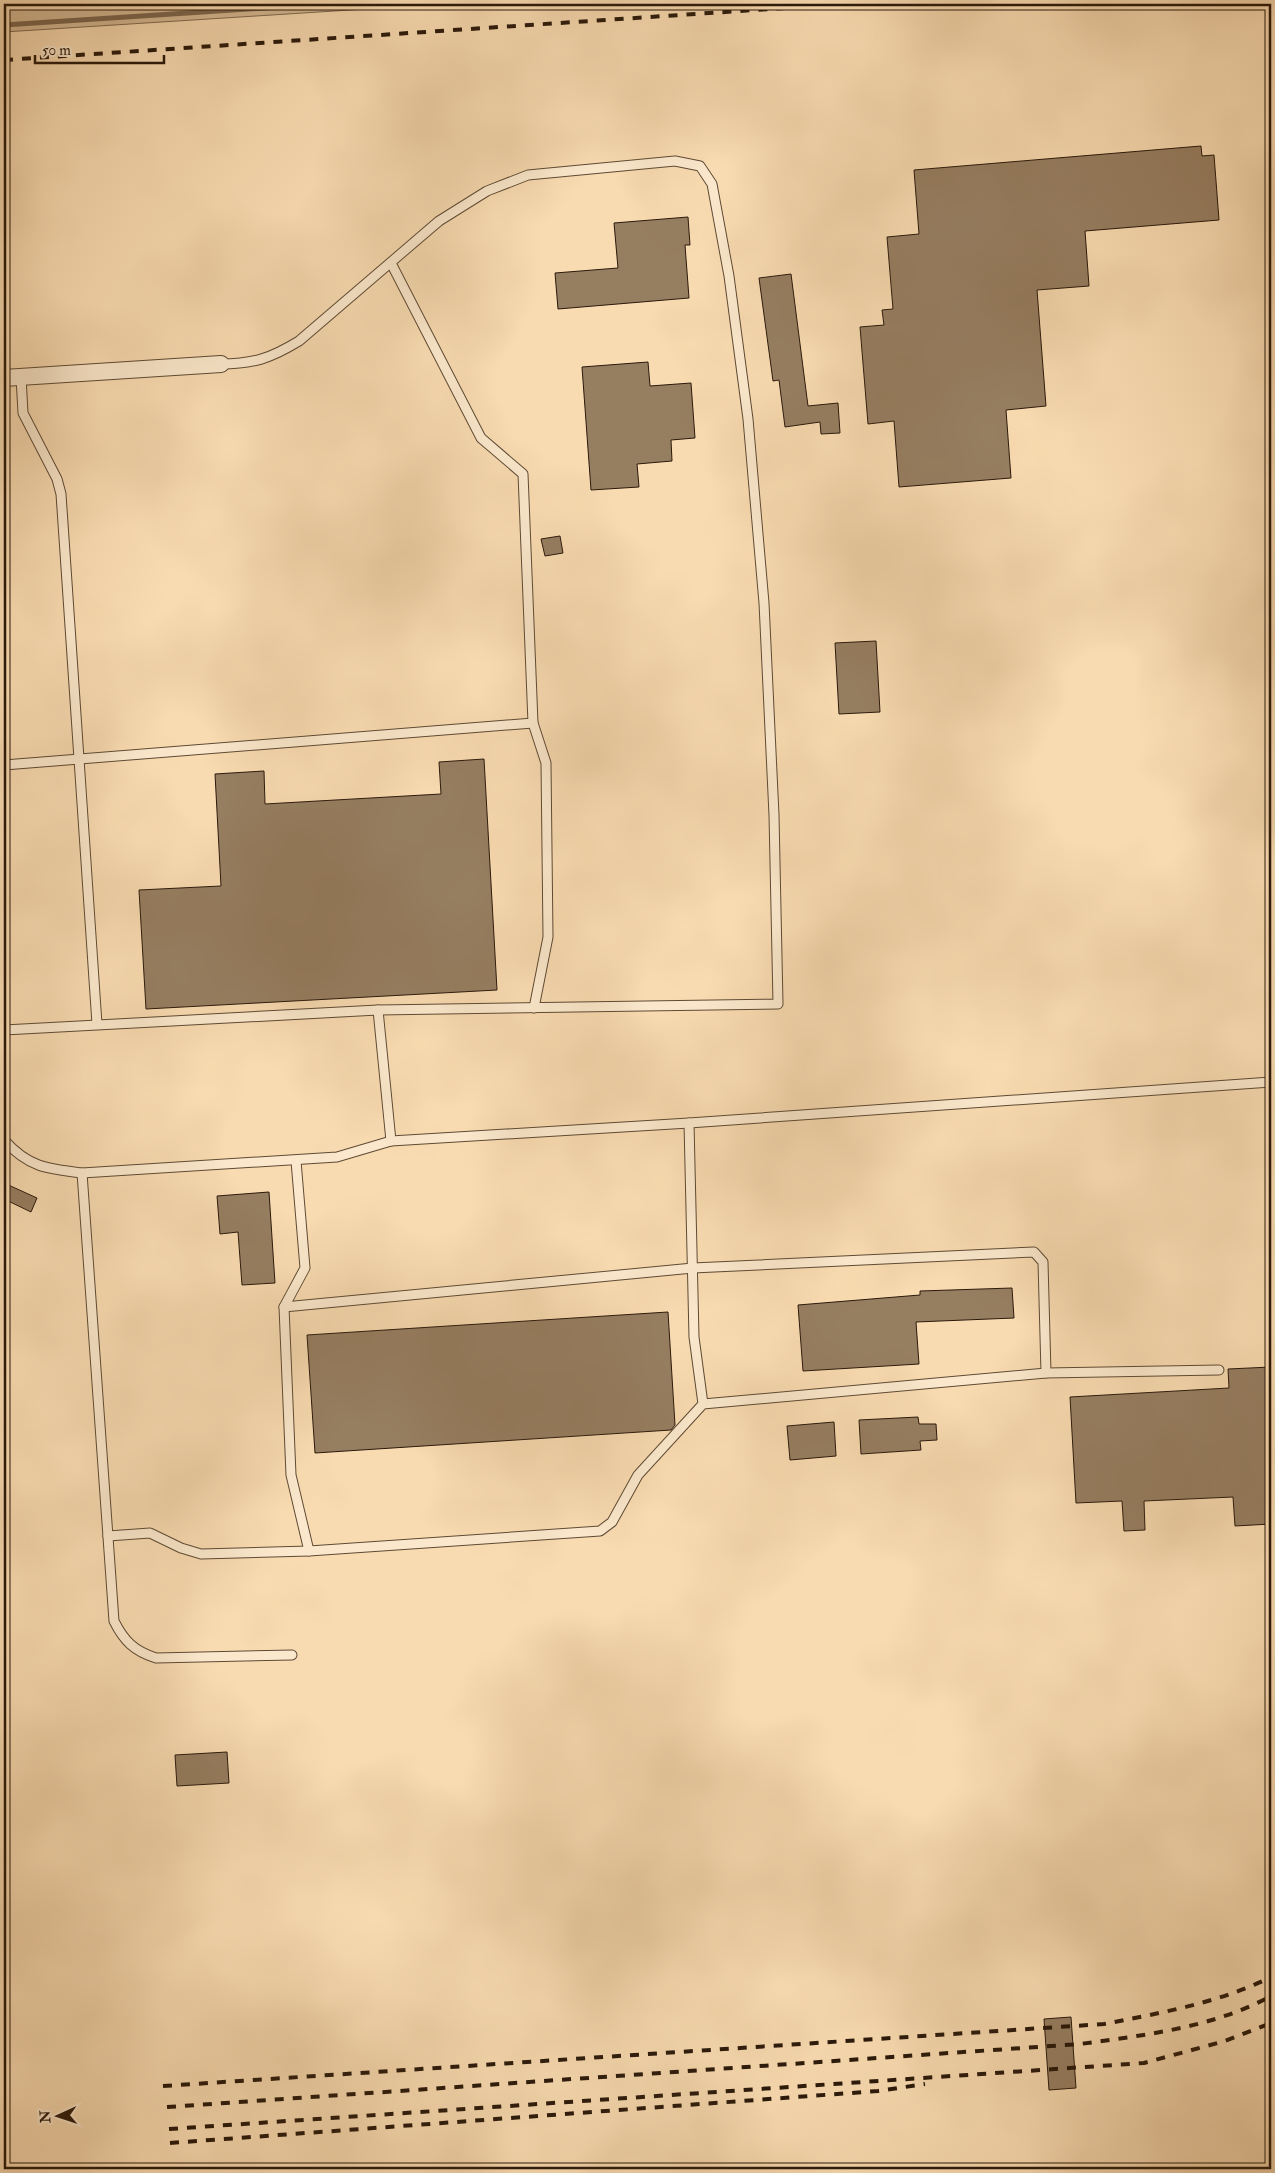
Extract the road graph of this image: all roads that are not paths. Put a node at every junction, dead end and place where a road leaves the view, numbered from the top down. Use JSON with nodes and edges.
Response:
{"nodes":[{"id":1,"x":391,"y":263,"type":"junction"},
{"id":2,"x":221,"y":364,"type":"joint"},
{"id":3,"x":21,"y":377,"type":"junction"},
{"id":4,"x":4,"y":378,"type":"edge"},
{"id":5,"x":534,"y":723,"type":"junction"},
{"id":6,"x":79,"y":759,"type":"junction"},
{"id":7,"x":4,"y":765,"type":"edge"},
{"id":8,"x":534,"y":1008,"type":"junction"},
{"id":9,"x":378,"y":1010,"type":"junction"},
{"id":10,"x":97,"y":1024,"type":"junction"},
{"id":11,"x":4,"y":1030,"type":"edge"},
{"id":12,"x":1271,"y":1082,"type":"edge"},
{"id":13,"x":689,"y":1123,"type":"junction"},
{"id":14,"x":4,"y":1140,"type":"edge"},
{"id":15,"x":391,"y":1141,"type":"junction"},
{"id":16,"x":296,"y":1161,"type":"junction"},
{"id":17,"x":82,"y":1173,"type":"junction"},
{"id":18,"x":693,"y":1268,"type":"junction"},
{"id":19,"x":284,"y":1307,"type":"junction"},
{"id":20,"x":1219,"y":1370,"type":"dead end"},
{"id":21,"x":1046,"y":1373,"type":"junction"},
{"id":22,"x":703,"y":1404,"type":"junction"},
{"id":23,"x":108,"y":1536,"type":"junction"},
{"id":24,"x":309,"y":1551,"type":"junction"},
{"id":25,"x":292,"y":1655,"type":"dead end"}],
"edges":[{"from":1,"to":2,"type":"lane"},
{"from":1,"to":5,"type":"lane"},
{"from":1,"to":8,"type":"lane"},
{"from":2,"to":3,"type":"street"},
{"from":3,"to":4,"type":"street"},
{"from":3,"to":6,"type":"lane"},
{"from":5,"to":6,"type":"lane"},
{"from":5,"to":8,"type":"lane"},
{"from":6,"to":7,"type":"lane"},
{"from":6,"to":10,"type":"lane"},
{"from":8,"to":9,"type":"lane"},
{"from":9,"to":10,"type":"lane"},
{"from":9,"to":15,"type":"lane"},
{"from":10,"to":11,"type":"lane"},
{"from":12,"to":13,"type":"lane"},
{"from":13,"to":15,"type":"lane"},
{"from":13,"to":18,"type":"lane"},
{"from":14,"to":17,"type":"lane"},
{"from":15,"to":16,"type":"lane"},
{"from":16,"to":17,"type":"lane"},
{"from":16,"to":19,"type":"lane"},
{"from":17,"to":23,"type":"lane"},
{"from":18,"to":19,"type":"lane"},
{"from":18,"to":21,"type":"lane"},
{"from":18,"to":22,"type":"lane"},
{"from":19,"to":24,"type":"lane"},
{"from":20,"to":21,"type":"lane"},
{"from":21,"to":22,"type":"lane"},
{"from":22,"to":24,"type":"lane"},
{"from":23,"to":24,"type":"lane"},
{"from":23,"to":25,"type":"lane"}]}
